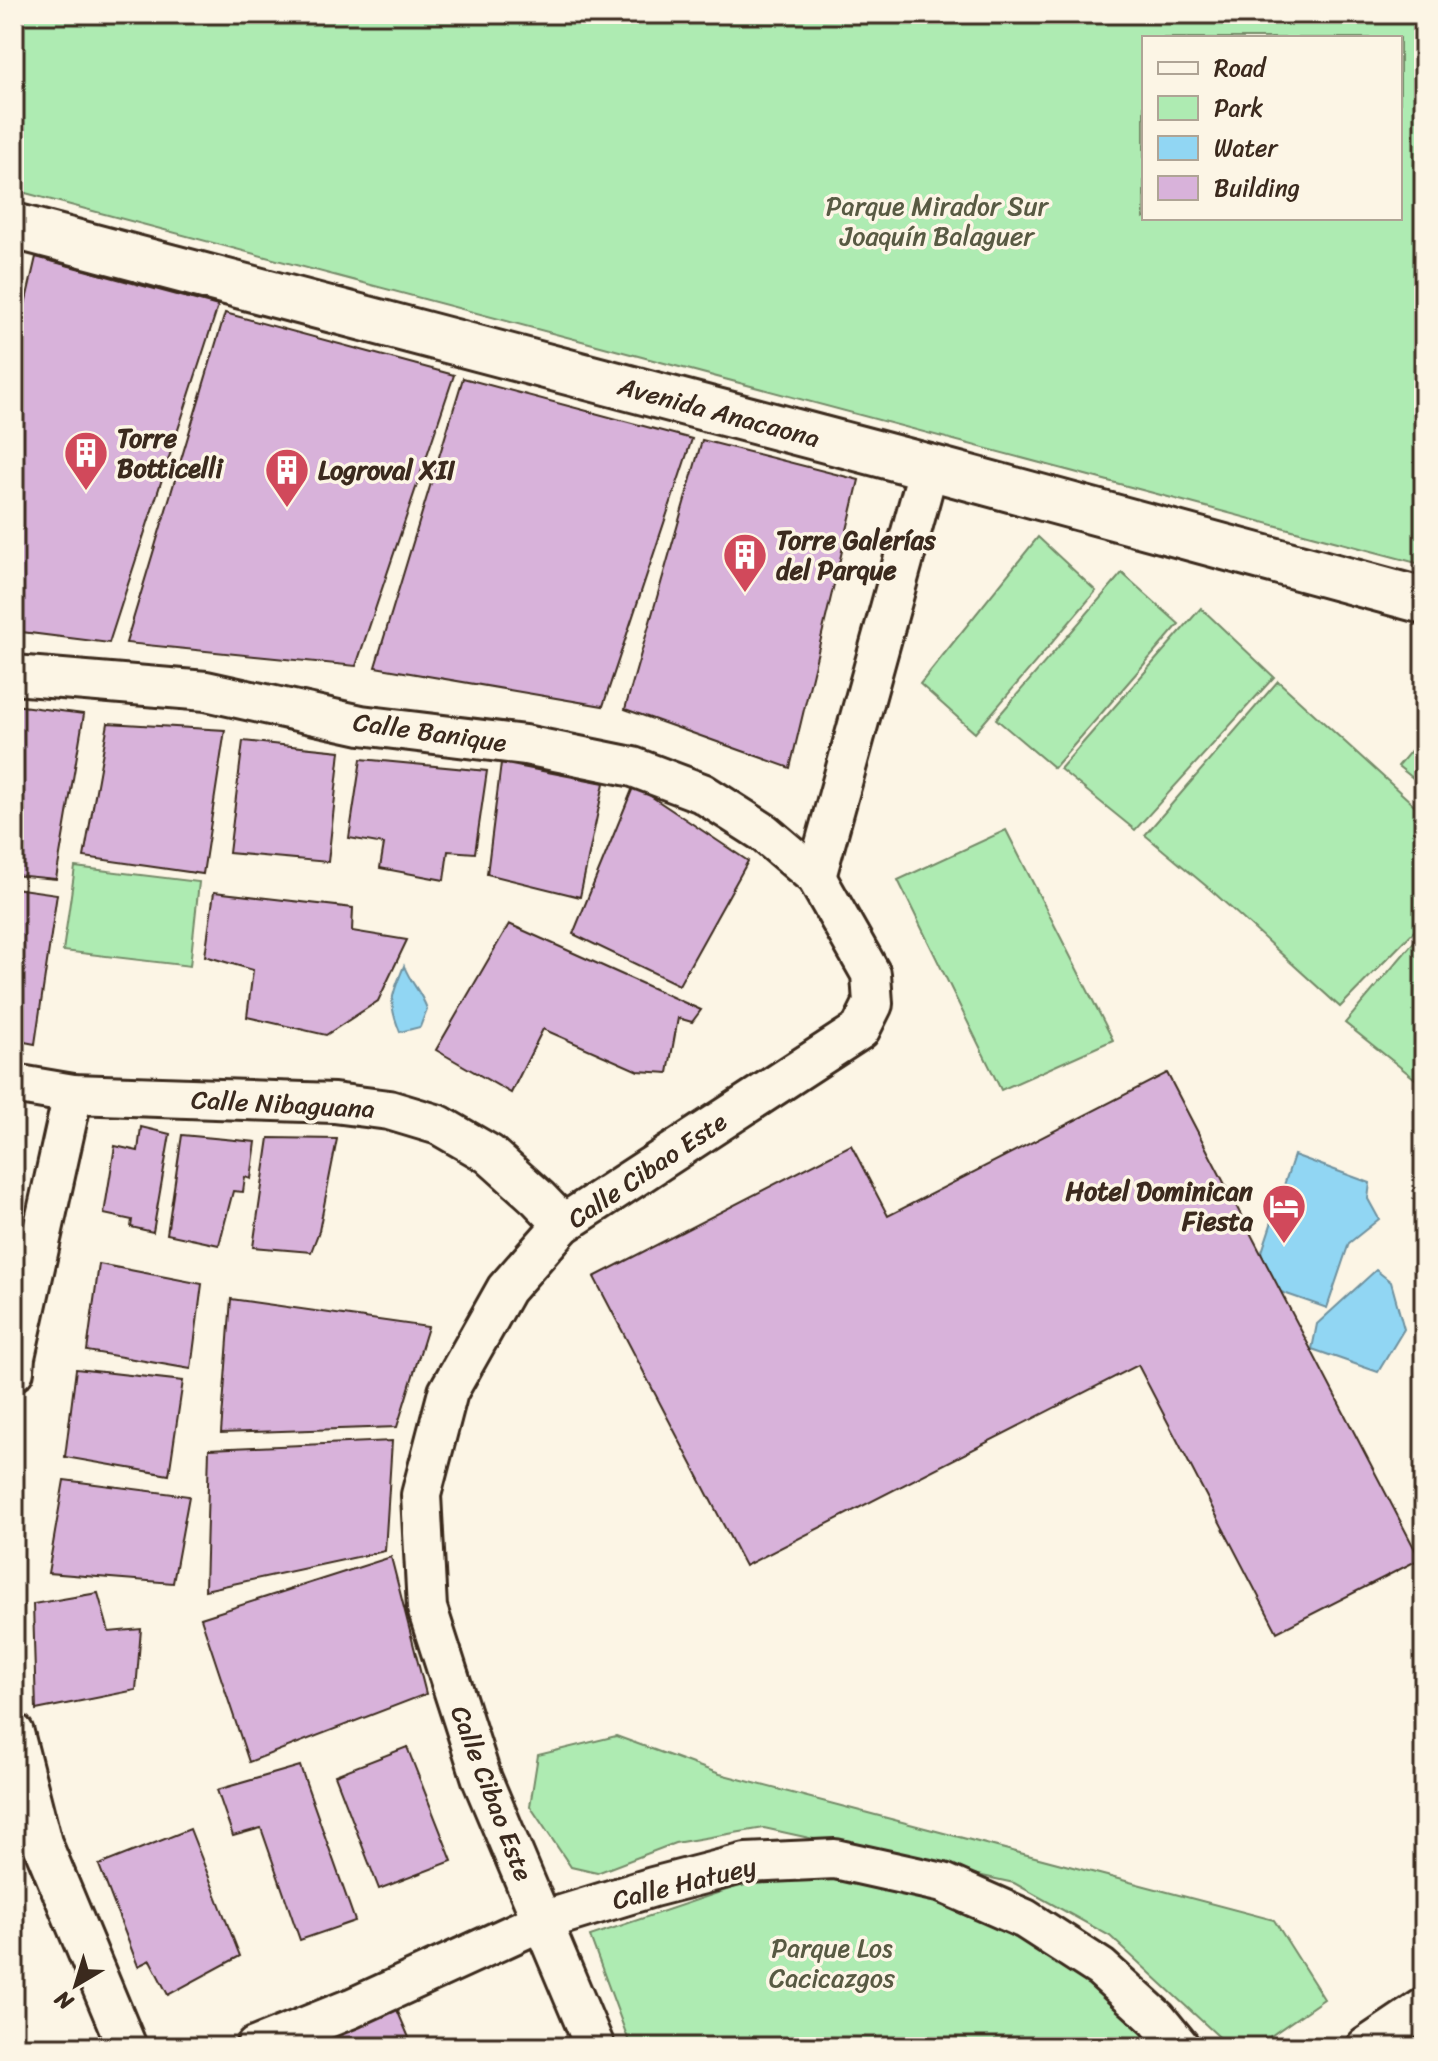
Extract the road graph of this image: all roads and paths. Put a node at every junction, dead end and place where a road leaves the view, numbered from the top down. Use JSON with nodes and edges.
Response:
{"nodes":[{"id":1,"x":14,"y":226,"type":"edge"},
{"id":2,"x":929,"y":467,"type":"junction"},
{"id":3,"x":1424,"y":601,"type":"edge"},
{"id":4,"x":14,"y":675,"type":"edge"},
{"id":5,"x":816,"y":877,"type":"junction"},
{"id":6,"x":14,"y":1084,"type":"edge"},
{"id":7,"x":73,"y":1094,"type":"junction"},
{"id":8,"x":563,"y":1224,"type":"junction"},
{"id":9,"x":14,"y":1357,"type":"edge"},
{"id":10,"x":14,"y":1371,"type":"edge"},
{"id":11,"x":14,"y":1733,"type":"edge"},
{"id":12,"x":542,"y":1921,"type":"junction"},
{"id":13,"x":1424,"y":2008,"type":"edge"},
{"id":14,"x":127,"y":2047,"type":"edge"},
{"id":15,"x":255,"y":2047,"type":"edge"},
{"id":16,"x":595,"y":2047,"type":"edge"},
{"id":17,"x":1180,"y":2047,"type":"edge"},
{"id":18,"x":1366,"y":2047,"type":"edge"}],
"edges":[{"from":1,"to":2,"type":"main road","name":"Avenida Anacaona"},
{"from":2,"to":3,"type":"main road","name":"Avenida Anacaona"},
{"from":2,"to":5,"type":"street"},
{"from":4,"to":5,"type":"street","name":"Calle Banique"},
{"from":5,"to":8,"type":"street","name":"Calle Cibao Este"},
{"from":6,"to":7,"type":"street","name":"Calle Nibaguana"},
{"from":7,"to":8,"type":"street","name":"Calle Nibaguana"},
{"from":7,"to":9,"type":"street"},
{"from":8,"to":12,"type":"street","name":"Calle Cibao Este"},
{"from":9,"to":10,"type":"street"},
{"from":11,"to":14,"type":"street"},
{"from":12,"to":15,"type":"street","name":"Calle Hatuey"},
{"from":12,"to":16,"type":"street","name":"Calle Cibao Este"},
{"from":12,"to":17,"type":"street","name":"Calle Hatuey"},
{"from":13,"to":18,"type":"street"}]}
